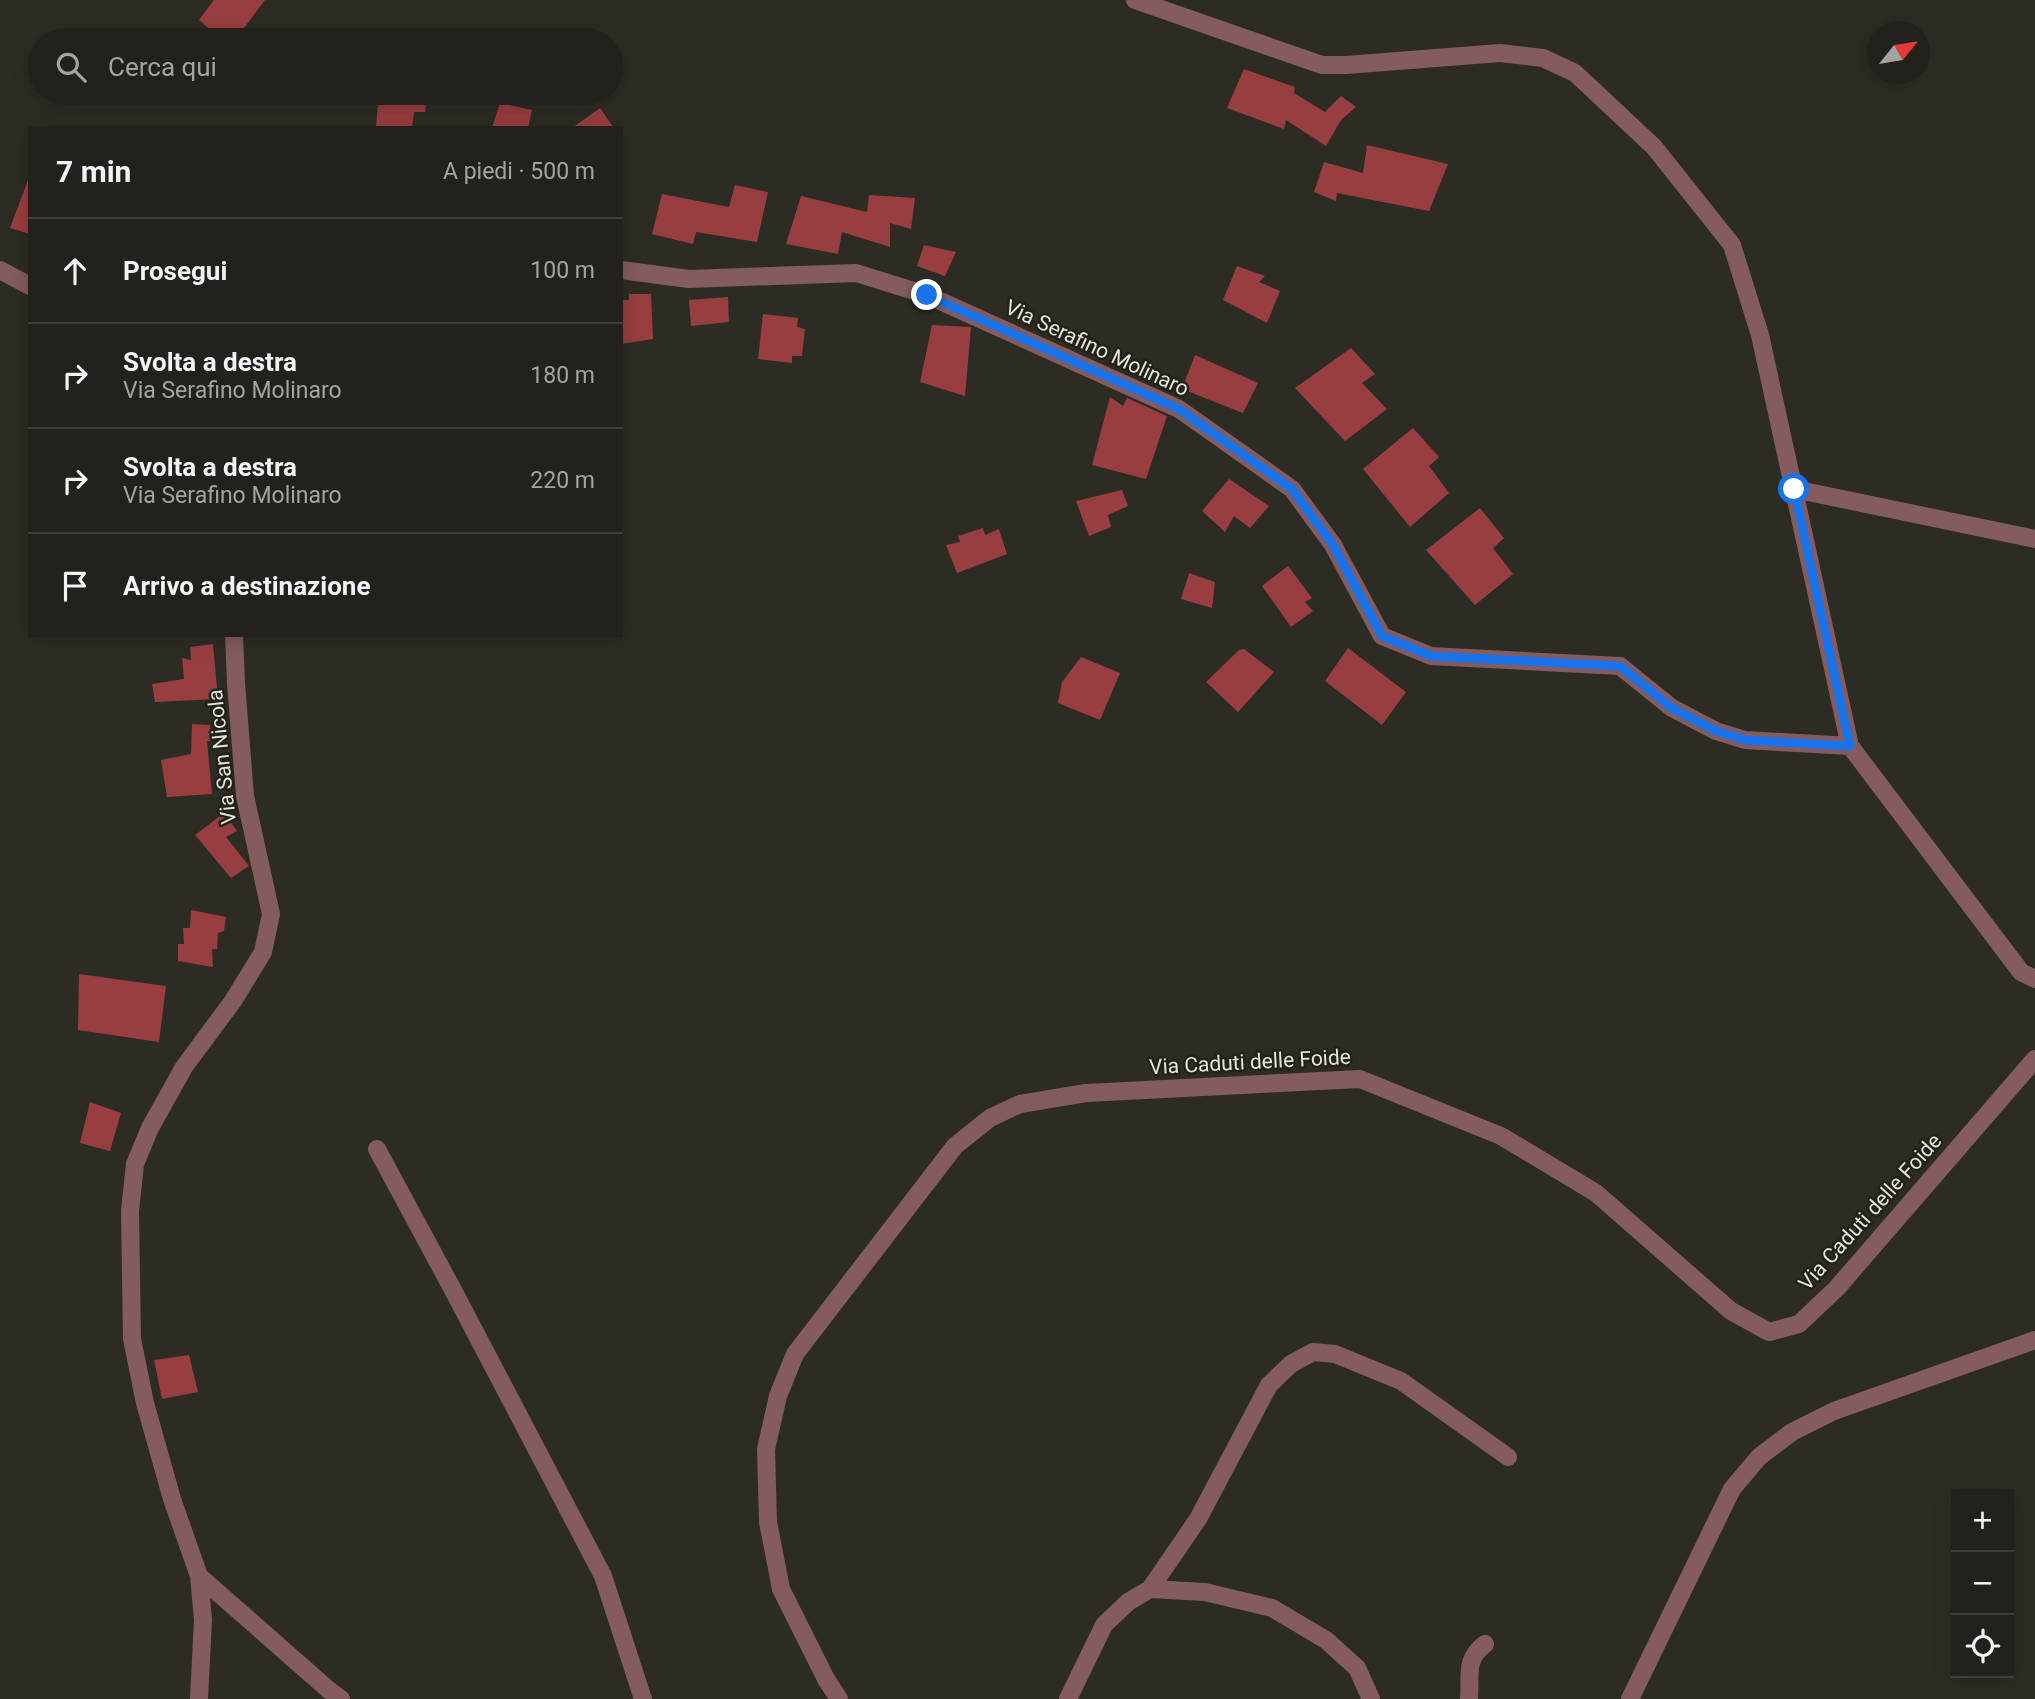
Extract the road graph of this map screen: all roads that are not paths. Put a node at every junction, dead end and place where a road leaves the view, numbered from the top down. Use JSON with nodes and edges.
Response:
{"nodes":[{"id":1,"x":1135,"y":0,"type":"edge"},
{"id":2,"x":0,"y":270,"type":"edge"},
{"id":3,"x":623,"y":270,"type":"edge"},
{"id":4,"x":28,"y":285,"type":"edge"},
{"id":5,"x":1794,"y":489,"type":"junction"},
{"id":6,"x":2035,"y":539,"type":"edge"},
{"id":7,"x":234,"y":637,"type":"edge"},
{"id":8,"x":1850,"y":746,"type":"junction"},
{"id":9,"x":2035,"y":979,"type":"edge"},
{"id":10,"x":2035,"y":1059,"type":"edge"},
{"id":11,"x":377,"y":1149,"type":"dead end"},
{"id":12,"x":2035,"y":1340,"type":"edge"},
{"id":13,"x":1508,"y":1457,"type":"dead end"},
{"id":14,"x":199,"y":1576,"type":"junction"},
{"id":15,"x":1150,"y":1589,"type":"junction"},
{"id":16,"x":1485,"y":1644,"type":"dead end"},
{"id":17,"x":199,"y":1699,"type":"edge"},
{"id":18,"x":341,"y":1699,"type":"edge"},
{"id":19,"x":643,"y":1699,"type":"edge"},
{"id":20,"x":839,"y":1699,"type":"edge"},
{"id":21,"x":1068,"y":1699,"type":"edge"},
{"id":22,"x":1371,"y":1699,"type":"edge"},
{"id":23,"x":1469,"y":1699,"type":"edge"},
{"id":24,"x":1630,"y":1699,"type":"edge"}],
"edges":[{"from":1,"to":5,"type":"street"},
{"from":2,"to":4,"type":"street"},
{"from":3,"to":8,"type":"street","name":"Via Serafino Molinaro"},
{"from":5,"to":6,"type":"street"},
{"from":5,"to":8,"type":"street"},
{"from":7,"to":14,"type":"street","name":"Via San Nicola"},
{"from":8,"to":9,"type":"street"},
{"from":10,"to":20,"type":"street","name":"Via Caduti delle Foide"},
{"from":11,"to":19,"type":"street"},
{"from":12,"to":24,"type":"street"},
{"from":13,"to":15,"type":"street"},
{"from":14,"to":17,"type":"street"},
{"from":14,"to":18,"type":"street"},
{"from":15,"to":21,"type":"street"},
{"from":15,"to":22,"type":"street"},
{"from":16,"to":23,"type":"street"}]}
